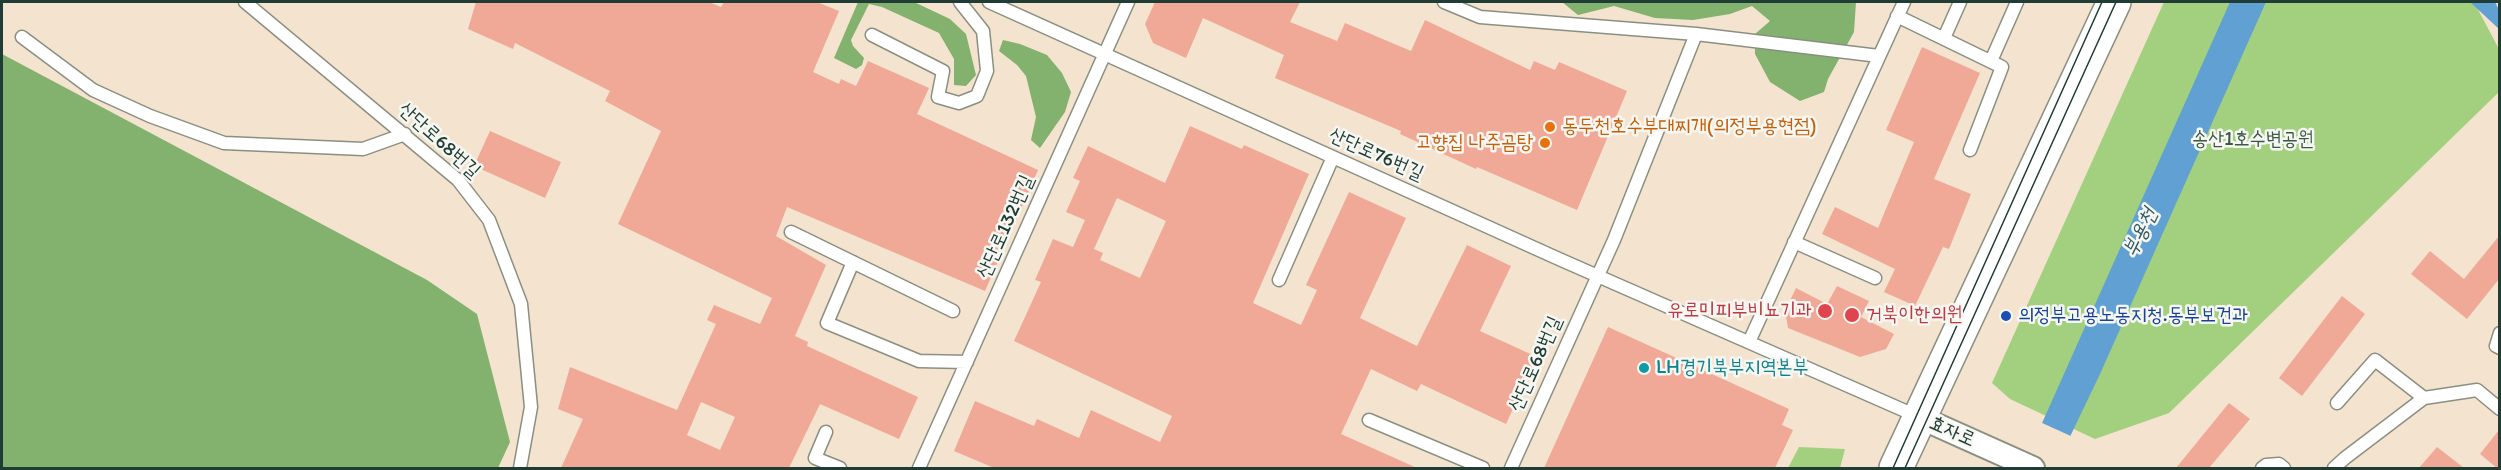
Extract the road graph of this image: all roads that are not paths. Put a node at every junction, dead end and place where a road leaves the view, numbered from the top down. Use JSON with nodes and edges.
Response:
{"nodes":[{"id":1,"x":245,"y":2,"type":"edge"},
{"id":2,"x":960,"y":2,"type":"edge"},
{"id":3,"x":989,"y":2,"type":"edge"},
{"id":4,"x":1128,"y":2,"type":"edge"},
{"id":5,"x":1444,"y":2,"type":"edge"},
{"id":6,"x":1904,"y":2,"type":"edge"},
{"id":7,"x":1960,"y":2,"type":"edge"},
{"id":8,"x":2017,"y":2,"type":"edge"},
{"id":9,"x":2111,"y":3,"type":"edge"},
{"id":10,"x":1897,"y":16,"type":"junction"},
{"id":11,"x":1696,"y":34,"type":"junction"},
{"id":12,"x":872,"y":35,"type":"dead end"},
{"id":13,"x":22,"y":37,"type":"dead end"},
{"id":14,"x":1944,"y":38,"type":"junction"},
{"id":15,"x":1104,"y":54,"type":"junction"},
{"id":16,"x":1879,"y":56,"type":"junction"},
{"id":17,"x":1991,"y":61,"type":"junction"},
{"id":18,"x":405,"y":134,"type":"junction"},
{"id":19,"x":1970,"y":150,"type":"dead end"},
{"id":20,"x":1333,"y":157,"type":"junction"},
{"id":21,"x":791,"y":232,"type":"dead end"},
{"id":22,"x":1794,"y":242,"type":"junction"},
{"id":23,"x":853,"y":262,"type":"junction"},
{"id":24,"x":1598,"y":276,"type":"junction"},
{"id":25,"x":1875,"y":278,"type":"dead end"},
{"id":26,"x":1279,"y":280,"type":"dead end"},
{"id":27,"x":953,"y":311,"type":"dead end"},
{"id":28,"x":2499,"y":333,"type":"edge"},
{"id":29,"x":1749,"y":342,"type":"junction"},
{"id":30,"x":2499,"y":348,"type":"edge"},
{"id":31,"x":967,"y":362,"type":"junction"},
{"id":32,"x":2424,"y":398,"type":"junction"},
{"id":33,"x":2337,"y":403,"type":"dead end"},
{"id":34,"x":2499,"y":409,"type":"edge"},
{"id":35,"x":1919,"y":417,"type":"junction"},
{"id":36,"x":1369,"y":420,"type":"dead end"},
{"id":37,"x":826,"y":432,"type":"dead end"},
{"id":38,"x":520,"y":468,"type":"edge"},
{"id":39,"x":840,"y":468,"type":"edge"},
{"id":40,"x":919,"y":468,"type":"edge"},
{"id":41,"x":1483,"y":468,"type":"edge"},
{"id":42,"x":1511,"y":468,"type":"edge"},
{"id":43,"x":1896,"y":468,"type":"edge"},
{"id":44,"x":2034,"y":468,"type":"edge"},
{"id":45,"x":2262,"y":468,"type":"edge"},
{"id":46,"x":2284,"y":468,"type":"edge"},
{"id":47,"x":2334,"y":468,"type":"edge"}],
"edges":[{"from":1,"to":18,"type":"lane","name":"산단로68번길"},
{"from":2,"to":12,"type":"lane"},
{"from":3,"to":15,"type":"lane","name":"산단로76번길"},
{"from":4,"to":15,"type":"lane","name":"산단로132번길"},
{"from":5,"to":11,"type":"lane"},
{"from":6,"to":10,"type":"lane"},
{"from":7,"to":14,"type":"lane"},
{"from":8,"to":17,"type":"lane"},
{"from":9,"to":35,"type":"main road"},
{"from":10,"to":14,"type":"lane"},
{"from":10,"to":16,"type":"lane"},
{"from":11,"to":16,"type":"lane"},
{"from":11,"to":24,"type":"lane","name":"산단로68번길"},
{"from":13,"to":18,"type":"lane"},
{"from":14,"to":17,"type":"lane"},
{"from":15,"to":20,"type":"lane","name":"산단로76번길"},
{"from":15,"to":31,"type":"lane","name":"산단로132번길"},
{"from":16,"to":22,"type":"lane"},
{"from":17,"to":19,"type":"lane"},
{"from":18,"to":38,"type":"lane","name":"산단로68번길"},
{"from":20,"to":24,"type":"lane","name":"산단로76번길"},
{"from":20,"to":26,"type":"lane"},
{"from":21,"to":23,"type":"lane"},
{"from":22,"to":25,"type":"lane"},
{"from":22,"to":29,"type":"lane"},
{"from":23,"to":27,"type":"lane"},
{"from":23,"to":31,"type":"lane"},
{"from":24,"to":29,"type":"lane","name":"산단로76번길"},
{"from":24,"to":42,"type":"lane","name":"산단로68번길"},
{"from":28,"to":30,"type":"lane"},
{"from":29,"to":35,"type":"lane","name":"산단로76번길"},
{"from":31,"to":40,"type":"lane","name":"산단로132번길"},
{"from":32,"to":33,"type":"lane"},
{"from":32,"to":34,"type":"lane"},
{"from":32,"to":47,"type":"lane"},
{"from":35,"to":43,"type":"main road"},
{"from":35,"to":44,"type":"street","name":"효자로"},
{"from":36,"to":41,"type":"lane"},
{"from":37,"to":39,"type":"lane"},
{"from":45,"to":46,"type":"lane"}]}
